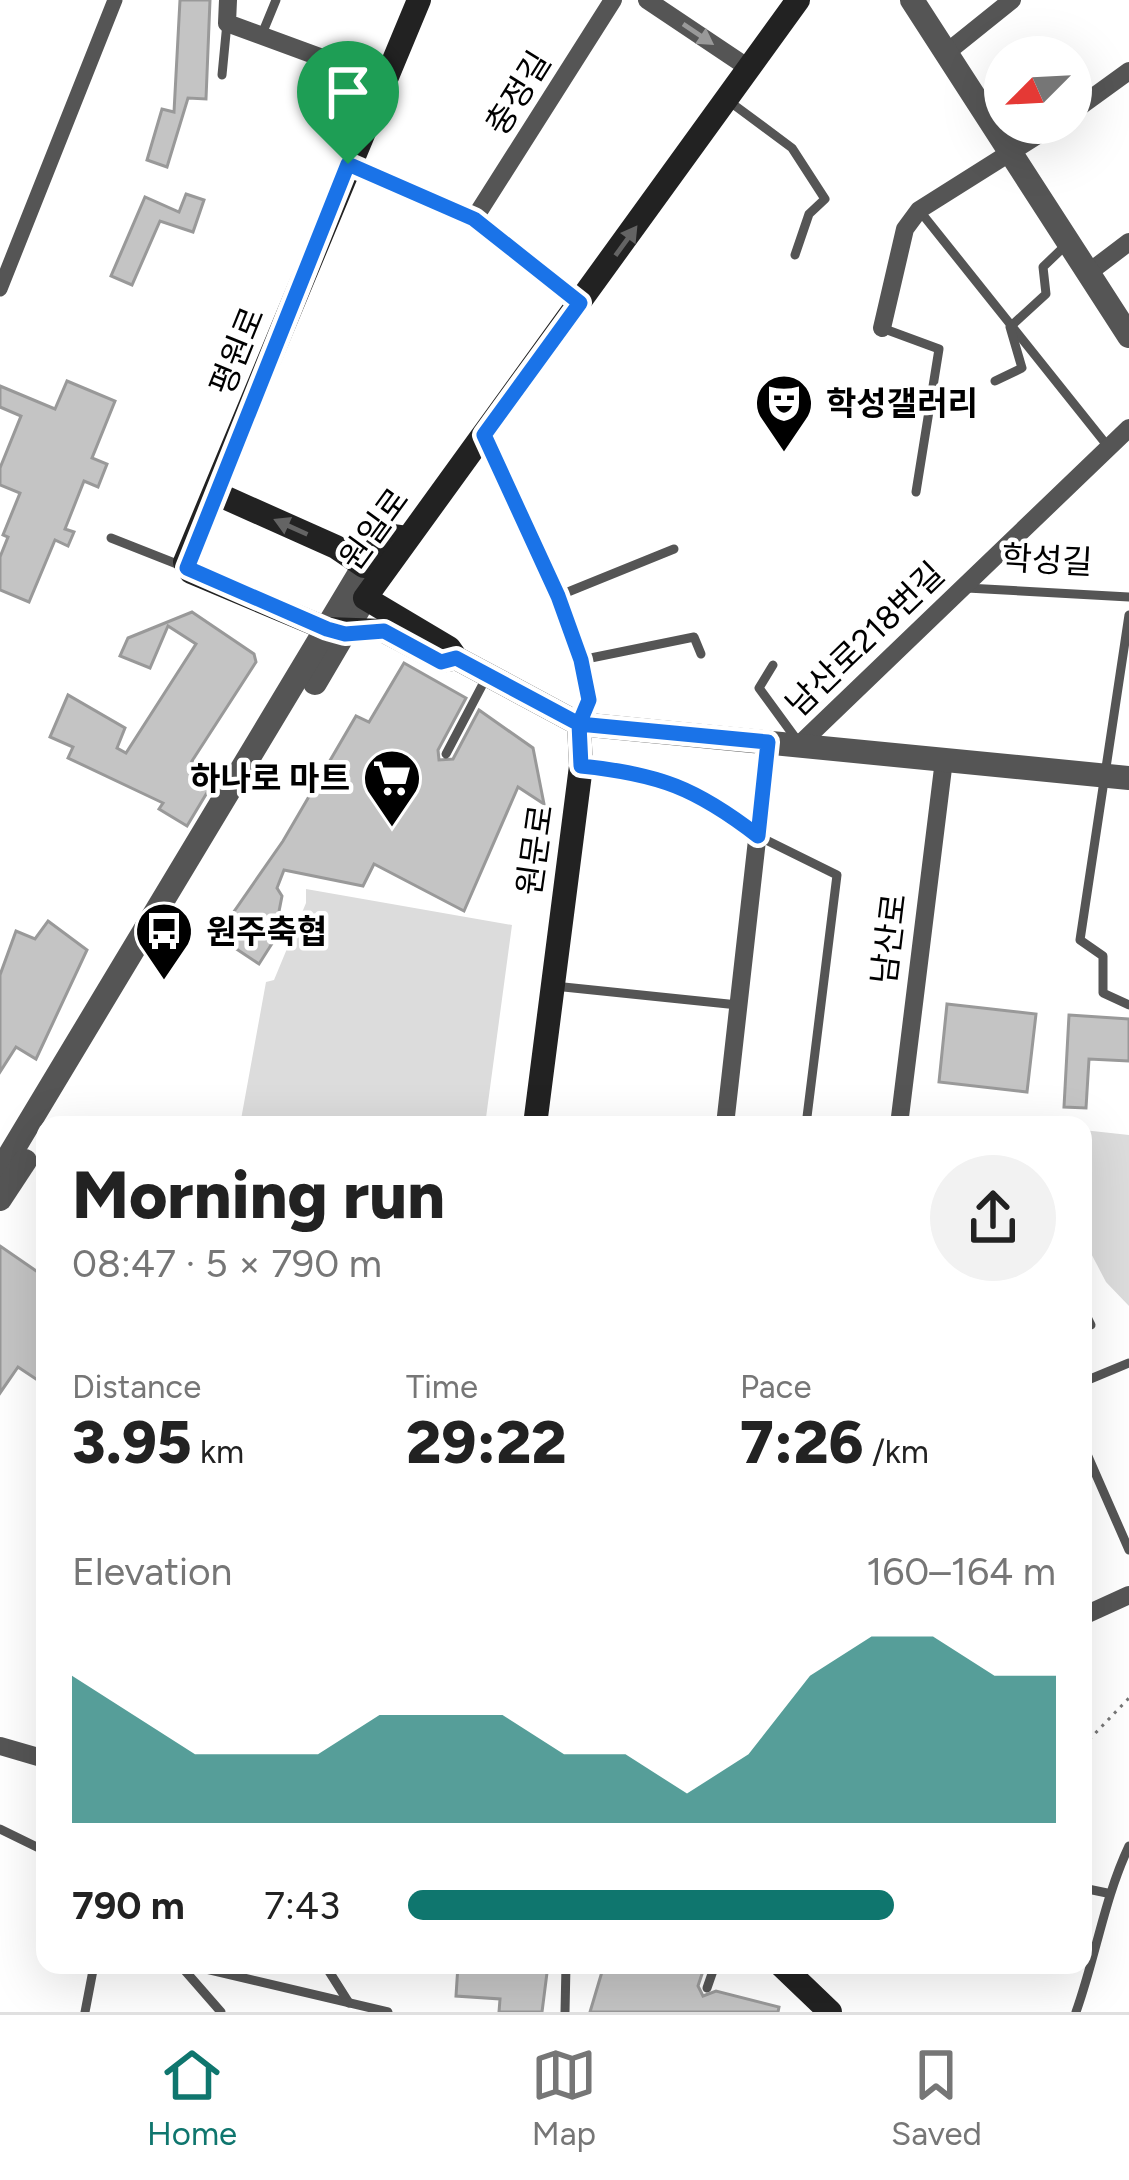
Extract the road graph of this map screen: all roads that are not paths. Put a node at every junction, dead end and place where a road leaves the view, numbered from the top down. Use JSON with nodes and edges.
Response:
{"nodes":[{"id":1,"x":116,"y":0,"type":"edge"},
{"id":2,"x":228,"y":0,"type":"edge"},
{"id":3,"x":276,"y":0,"type":"edge"},
{"id":4,"x":419,"y":0,"type":"edge"},
{"id":5,"x":613,"y":0,"type":"edge"},
{"id":6,"x":647,"y":0,"type":"edge"},
{"id":7,"x":798,"y":0,"type":"edge"},
{"id":8,"x":912,"y":0,"type":"edge"},
{"id":9,"x":1012,"y":0,"type":"edge"},
{"id":10,"x":226,"y":23,"type":"junction"},
{"id":11,"x":262,"y":34,"type":"junction"},
{"id":12,"x":946,"y":53,"type":"junction"},
{"id":13,"x":750,"y":69,"type":"junction"},
{"id":14,"x":1129,"y":71,"type":"edge"},
{"id":15,"x":223,"y":75,"type":"dead end"},
{"id":16,"x":386,"y":81,"type":"junction"},
{"id":17,"x":1092,"y":98,"type":"edge"},
{"id":18,"x":726,"y":99,"type":"junction"},
{"id":19,"x":1027,"y":144,"type":"edge"},
{"id":20,"x":1012,"y":155,"type":"junction"},
{"id":21,"x":348,"y":164,"type":"junction"},
{"id":22,"x":919,"y":210,"type":"junction"},
{"id":23,"x":474,"y":219,"type":"junction"},
{"id":24,"x":1129,"y":242,"type":"edge"},
{"id":25,"x":1068,"y":243,"type":"junction"},
{"id":26,"x":795,"y":254,"type":"dead end"},
{"id":27,"x":1088,"y":273,"type":"junction"},
{"id":28,"x":0,"y":289,"type":"edge"},
{"id":29,"x":580,"y":303,"type":"junction"},
{"id":30,"x":1010,"y":327,"type":"junction"},
{"id":31,"x":882,"y":328,"type":"joint"},
{"id":32,"x":1129,"y":337,"type":"edge"},
{"id":33,"x":995,"y":381,"type":"dead end"},
{"id":34,"x":1129,"y":428,"type":"edge"},
{"id":35,"x":484,"y":435,"type":"junction"},
{"id":36,"x":1110,"y":449,"type":"junction"},
{"id":37,"x":916,"y":492,"type":"dead end"},
{"id":38,"x":215,"y":493,"type":"junction"},
{"id":39,"x":111,"y":538,"type":"dead end"},
{"id":40,"x":407,"y":538,"type":"junction"},
{"id":41,"x":674,"y":549,"type":"dead end"},
{"id":42,"x":364,"y":566,"type":"junction"},
{"id":43,"x":187,"y":568,"type":"junction"},
{"id":44,"x":962,"y":588,"type":"junction"},
{"id":45,"x":558,"y":596,"type":"junction"},
{"id":46,"x":1129,"y":597,"type":"edge"},
{"id":47,"x":364,"y":598,"type":"junction"},
{"id":48,"x":1129,"y":615,"type":"edge"},
{"id":49,"x":336,"y":632,"type":"junction"},
{"id":50,"x":701,"y":653,"type":"dead end"},
{"id":51,"x":456,"y":658,"type":"junction"},
{"id":52,"x":581,"y":660,"type":"junction"},
{"id":53,"x":773,"y":665,"type":"dead end"},
{"id":54,"x":487,"y":676,"type":"junction"},
{"id":55,"x":579,"y":724,"type":"junction"},
{"id":56,"x":768,"y":742,"type":"junction"},
{"id":57,"x":800,"y":745,"type":"junction"},
{"id":58,"x":446,"y":754,"type":"dead end"},
{"id":59,"x":944,"y":760,"type":"junction"},
{"id":60,"x":581,"y":766,"type":"junction"},
{"id":61,"x":1116,"y":777,"type":"edge"},
{"id":62,"x":758,"y":836,"type":"junction"},
{"id":63,"x":549,"y":985,"type":"junction"},
{"id":64,"x":738,"y":1005,"type":"junction"},
{"id":65,"x":1129,"y":1005,"type":"edge"},
{"id":66,"x":40,"y":1116,"type":"edge"},
{"id":67,"x":51,"y":1116,"type":"edge"},
{"id":68,"x":536,"y":1116,"type":"edge"},
{"id":69,"x":726,"y":1116,"type":"edge"},
{"id":70,"x":807,"y":1116,"type":"edge"},
{"id":71,"x":900,"y":1116,"type":"edge"},
{"id":72,"x":36,"y":1122,"type":"edge"},
{"id":73,"x":36,"y":1136,"type":"edge"},
{"id":74,"x":8,"y":1169,"type":"edge"},
{"id":75,"x":0,"y":1199,"type":"edge"},
{"id":76,"x":1129,"y":1364,"type":"edge"},
{"id":77,"x":1092,"y":1378,"type":"edge"},
{"id":78,"x":1092,"y":1465,"type":"edge"},
{"id":79,"x":1129,"y":1550,"type":"edge"},
{"id":80,"x":1129,"y":1595,"type":"edge"},
{"id":81,"x":1092,"y":1612,"type":"edge"},
{"id":82,"x":0,"y":1746,"type":"edge"},
{"id":83,"x":36,"y":1756,"type":"edge"},
{"id":84,"x":0,"y":1829,"type":"edge"},
{"id":85,"x":1129,"y":1846,"type":"edge"},
{"id":86,"x":36,"y":1847,"type":"edge"},
{"id":87,"x":1092,"y":1890,"type":"edge"},
{"id":88,"x":1107,"y":1893,"type":"junction"},
{"id":89,"x":1092,"y":1972,"type":"edge"},
{"id":90,"x":92,"y":1974,"type":"edge"},
{"id":91,"x":192,"y":1974,"type":"edge"},
{"id":92,"x":224,"y":1974,"type":"edge"},
{"id":93,"x":331,"y":1974,"type":"edge"},
{"id":94,"x":566,"y":1974,"type":"edge"},
{"id":95,"x":712,"y":1974,"type":"edge"},
{"id":96,"x":790,"y":1974,"type":"edge"},
{"id":97,"x":1091,"y":1974,"type":"edge"},
{"id":98,"x":707,"y":1988,"type":"dead end"},
{"id":99,"x":320,"y":1996,"type":"junction"},
{"id":100,"x":349,"y":2003,"type":"junction"},
{"id":101,"x":85,"y":2012,"type":"edge"},
{"id":102,"x":221,"y":2012,"type":"edge"},
{"id":103,"x":316,"y":2012,"type":"edge"},
{"id":104,"x":388,"y":2012,"type":"edge"},
{"id":105,"x":565,"y":2012,"type":"edge"},
{"id":106,"x":830,"y":2012,"type":"edge"},
{"id":107,"x":1076,"y":2012,"type":"edge"}],
"edges":[{"from":1,"to":28,"type":"street"},
{"from":2,"to":10,"type":"street"},
{"from":3,"to":11,"type":"lane"},
{"from":4,"to":16,"type":"main road","name":"평원로"},
{"from":5,"to":23,"type":"street","name":"충정길"},
{"from":6,"to":13,"type":"street","one_way":true},
{"from":7,"to":13,"type":"main road","name":"원일로"},
{"from":8,"to":12,"type":"street"},
{"from":9,"to":12,"type":"street"},
{"from":10,"to":11,"type":"street"},
{"from":10,"to":15,"type":"lane"},
{"from":11,"to":16,"type":"street"},
{"from":12,"to":20,"type":"street"},
{"from":13,"to":18,"type":"main road","name":"원일로"},
{"from":14,"to":17,"type":"street"},
{"from":16,"to":21,"type":"main road","name":"평원로"},
{"from":18,"to":26,"type":"lane"},
{"from":29,"to":18,"type":"main road","name":"원일로","one_way":true},
{"from":19,"to":20,"type":"street"},
{"from":20,"to":22,"type":"street"},
{"from":20,"to":25,"type":"street"},
{"from":21,"to":23,"type":"street"},
{"from":21,"to":38,"type":"main road","name":"평원로"},
{"from":22,"to":30,"type":"lane"},
{"from":22,"to":31,"type":"street"},
{"from":23,"to":29,"type":"street"},
{"from":24,"to":27,"type":"street"},
{"from":25,"to":27,"type":"street"},
{"from":25,"to":30,"type":"lane"},
{"from":27,"to":32,"type":"street"},
{"from":29,"to":35,"type":"main road","name":"원일로"},
{"from":30,"to":33,"type":"lane"},
{"from":30,"to":36,"type":"lane"},
{"from":31,"to":37,"type":"lane"},
{"from":34,"to":36,"type":"street","name":"남산로218번길"},
{"from":35,"to":40,"type":"main road","name":"원일로"},
{"from":35,"to":45,"type":"lane"},
{"from":36,"to":44,"type":"street","name":"남산로218번길"},
{"from":42,"to":38,"type":"main road","one_way":true},
{"from":38,"to":43,"type":"main road","name":"평원로"},
{"from":39,"to":43,"type":"lane"},
{"from":40,"to":42,"type":"main road"},
{"from":40,"to":47,"type":"main road","name":"원일로"},
{"from":41,"to":45,"type":"lane"},
{"from":42,"to":47,"type":"street"},
{"from":42,"to":49,"type":"street"},
{"from":43,"to":49,"type":"main road"},
{"from":44,"to":46,"type":"lane","name":"학성길"},
{"from":44,"to":57,"type":"street","name":"남산로218번길"},
{"from":45,"to":52,"type":"lane"},
{"from":47,"to":49,"type":"street","name":"원일로"},
{"from":47,"to":51,"type":"main road"},
{"from":48,"to":61,"type":"lane"},
{"from":49,"to":51,"type":"main road"},
{"from":49,"to":66,"type":"street","name":"원일로"},
{"from":49,"to":67,"type":"street","name":"원일로"},
{"from":50,"to":52,"type":"lane"},
{"from":51,"to":54,"type":"main road"},
{"from":52,"to":55,"type":"lane"},
{"from":53,"to":57,"type":"lane"},
{"from":54,"to":55,"type":"main road"},
{"from":54,"to":58,"type":"lane"},
{"from":55,"to":56,"type":"street"},
{"from":55,"to":60,"type":"main road","name":"원문로"},
{"from":56,"to":57,"type":"street"},
{"from":56,"to":62,"type":"street"},
{"from":57,"to":59,"type":"street"},
{"from":59,"to":61,"type":"street"},
{"from":59,"to":71,"type":"street","name":"남산로"},
{"from":60,"to":62,"type":"lane"},
{"from":60,"to":63,"type":"main road","name":"원문로"},
{"from":61,"to":65,"type":"lane"},
{"from":62,"to":64,"type":"street"},
{"from":62,"to":70,"type":"lane"},
{"from":63,"to":64,"type":"lane"},
{"from":63,"to":68,"type":"main road","name":"원문로"},
{"from":64,"to":69,"type":"street"},
{"from":72,"to":74,"type":"street","name":"원일로"},
{"from":73,"to":74,"type":"street","name":"원일로"},
{"from":74,"to":75,"type":"street","name":"원일로"},
{"from":76,"to":77,"type":"lane"},
{"from":78,"to":79,"type":"lane"},
{"from":80,"to":81,"type":"street"},
{"from":82,"to":83,"type":"street"},
{"from":84,"to":86,"type":"lane"},
{"from":85,"to":88,"type":"lane"},
{"from":87,"to":88,"type":"lane"},
{"from":88,"to":89,"type":"lane"},
{"from":90,"to":101,"type":"lane"},
{"from":91,"to":102,"type":"lane"},
{"from":92,"to":99,"type":"lane"},
{"from":93,"to":100,"type":"lane"},
{"from":94,"to":105,"type":"lane"},
{"from":95,"to":98,"type":"lane"},
{"from":96,"to":106,"type":"main road"},
{"from":97,"to":107,"type":"lane"},
{"from":99,"to":100,"type":"lane"},
{"from":99,"to":103,"type":"lane"},
{"from":100,"to":104,"type":"lane"}]}
